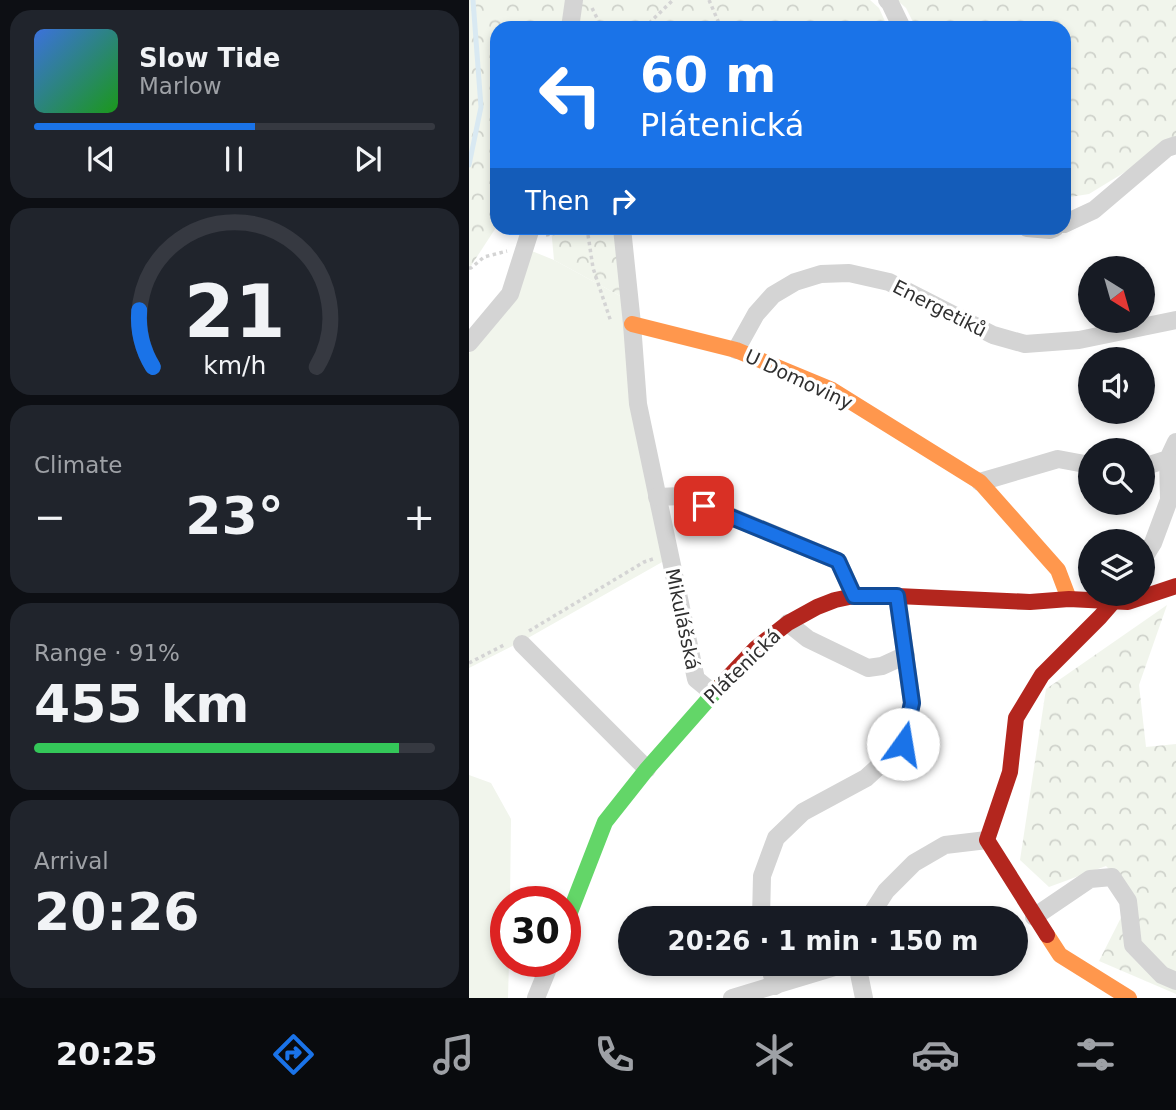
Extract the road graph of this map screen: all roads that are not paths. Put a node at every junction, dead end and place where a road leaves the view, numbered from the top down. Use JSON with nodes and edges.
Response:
{"nodes":[{"id":1,"x":574,"y":0,"type":"edge"},
{"id":2,"x":887,"y":0,"type":"edge"},
{"id":3,"x":571,"y":21,"type":"edge"},
{"id":4,"x":899,"y":21,"type":"edge"},
{"id":5,"x":1176,"y":145,"type":"edge"},
{"id":6,"x":1071,"y":221,"type":"edge"},
{"id":7,"x":528,"y":235,"type":"edge"},
{"id":8,"x":623,"y":235,"type":"edge"},
{"id":9,"x":1176,"y":320,"type":"edge"},
{"id":10,"x":632,"y":324,"type":"junction"},
{"id":11,"x":469,"y":343,"type":"edge"},
{"id":12,"x":736,"y":350,"type":"junction"},
{"id":13,"x":1176,"y":442,"type":"edge"},
{"id":14,"x":1168,"y":459,"type":"junction"},
{"id":15,"x":1078,"y":463,"type":"edge"},
{"id":16,"x":1155,"y":463,"type":"edge"},
{"id":17,"x":980,"y":482,"type":"junction"},
{"id":18,"x":657,"y":497,"type":"junction"},
{"id":19,"x":1155,"y":538,"type":"edge"},
{"id":20,"x":1176,"y":586,"type":"edge"},
{"id":21,"x":1155,"y":590,"type":"edge"},
{"id":22,"x":854,"y":596,"type":"junction"},
{"id":23,"x":897,"y":596,"type":"junction"},
{"id":24,"x":1069,"y":599,"type":"junction"},
{"id":25,"x":1078,"y":600,"type":"edge"},
{"id":26,"x":1113,"y":606,"type":"edge"},
{"id":27,"x":788,"y":622,"type":"junction"},
{"id":28,"x":519,"y":640,"type":"road end"},
{"id":29,"x":907,"y":655,"type":"junction"},
{"id":30,"x":713,"y":693,"type":"junction"},
{"id":31,"x":647,"y":769,"type":"junction"},
{"id":32,"x":987,"y":840,"type":"junction"},
{"id":33,"x":580,"y":886,"type":"edge"},
{"id":34,"x":761,"y":906,"type":"edge"},
{"id":35,"x":876,"y":906,"type":"edge"},
{"id":36,"x":1034,"y":916,"type":"junction"},
{"id":37,"x":772,"y":976,"type":"edge"},
{"id":38,"x":807,"y":976,"type":"edge"},
{"id":39,"x":859,"y":976,"type":"edge"},
{"id":40,"x":545,"y":977,"type":"edge"},
{"id":41,"x":1176,"y":981,"type":"edge"},
{"id":42,"x":775,"y":986,"type":"junction"},
{"id":43,"x":536,"y":998,"type":"edge"},
{"id":44,"x":732,"y":998,"type":"edge"},
{"id":45,"x":864,"y":998,"type":"edge"},
{"id":46,"x":1129,"y":998,"type":"edge"}],
"edges":[{"from":1,"to":3,"type":"street"},
{"from":2,"to":4,"type":"street"},
{"from":5,"to":6,"type":"street"},
{"from":7,"to":11,"type":"street"},
{"from":8,"to":10,"type":"street"},
{"from":9,"to":12,"type":"street","name":"Energetiků"},
{"from":10,"to":12,"type":"street","name":"U Domoviny"},
{"from":10,"to":18,"type":"street","name":"Mikulášská"},
{"from":12,"to":17,"type":"street","name":"U Domoviny"},
{"from":13,"to":14,"type":"street"},
{"from":14,"to":16,"type":"street"},
{"from":14,"to":19,"type":"street"},
{"from":15,"to":17,"type":"street"},
{"from":17,"to":24,"type":"street","name":"U Domoviny"},
{"from":18,"to":22,"type":"street"},
{"from":18,"to":30,"type":"street","name":"Mikulášská"},
{"from":20,"to":21,"type":"street"},
{"from":22,"to":23,"type":"street","name":"Plátenická"},
{"from":22,"to":27,"type":"street","name":"Plátenická"},
{"from":23,"to":24,"type":"street","name":"Plátenická"},
{"from":23,"to":29,"type":"street"},
{"from":24,"to":25,"type":"street","name":"Plátenická"},
{"from":26,"to":32,"type":"street"},
{"from":27,"to":29,"type":"street"},
{"from":27,"to":30,"type":"street","name":"Plátenická"},
{"from":28,"to":31,"type":"street"},
{"from":29,"to":34,"type":"street"},
{"from":30,"to":31,"type":"street","name":"Plátenická"},
{"from":31,"to":33,"type":"street","name":"Plátenická"},
{"from":32,"to":35,"type":"street"},
{"from":32,"to":36,"type":"street"},
{"from":36,"to":41,"type":"street"},
{"from":36,"to":46,"type":"street"},
{"from":37,"to":42,"type":"street"},
{"from":38,"to":42,"type":"street"},
{"from":39,"to":45,"type":"street"},
{"from":40,"to":43,"type":"street"},
{"from":42,"to":44,"type":"street"}]}
